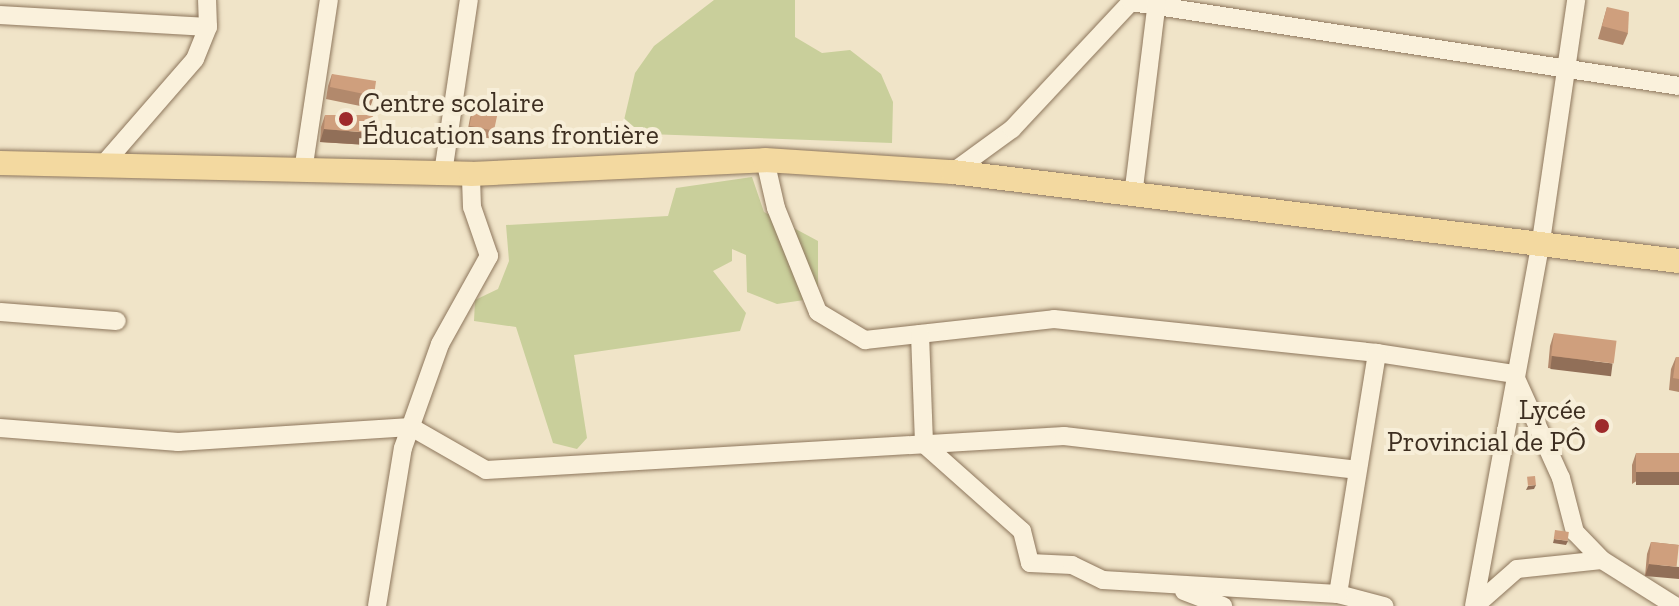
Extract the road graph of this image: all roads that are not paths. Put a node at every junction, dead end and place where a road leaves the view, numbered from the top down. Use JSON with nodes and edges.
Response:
{"nodes":[{"id":1,"x":207,"y":0,"type":"edge"},
{"id":2,"x":329,"y":0,"type":"edge"},
{"id":3,"x":469,"y":0,"type":"edge"},
{"id":4,"x":1576,"y":0,"type":"edge"},
{"id":5,"x":1156,"y":2,"type":"edge"},
{"id":6,"x":37,"y":9,"type":"edge"},
{"id":7,"x":0,"y":15,"type":"edge"},
{"id":8,"x":208,"y":27,"type":"junction"},
{"id":9,"x":1565,"y":69,"type":"junction"},
{"id":10,"x":1679,"y":86,"type":"edge"},
{"id":11,"x":765,"y":160,"type":"junction"},
{"id":12,"x":0,"y":163,"type":"edge"},
{"id":13,"x":103,"y":165,"type":"junction"},
{"id":14,"x":303,"y":171,"type":"junction"},
{"id":15,"x":953,"y":172,"type":"junction"},
{"id":16,"x":443,"y":173,"type":"junction"},
{"id":17,"x":471,"y":174,"type":"junction"},
{"id":18,"x":1133,"y":196,"type":"junction"},
{"id":19,"x":1540,"y":248,"type":"junction"},
{"id":20,"x":1679,"y":261,"type":"edge"},
{"id":21,"x":0,"y":312,"type":"edge"},
{"id":22,"x":117,"y":321,"type":"dead end"},
{"id":23,"x":920,"y":334,"type":"junction"},
{"id":24,"x":1377,"y":353,"type":"junction"},
{"id":25,"x":1514,"y":374,"type":"junction"},
{"id":26,"x":411,"y":427,"type":"junction"},
{"id":27,"x":0,"y":428,"type":"edge"},
{"id":28,"x":924,"y":444,"type":"junction"},
{"id":29,"x":1356,"y":470,"type":"junction"},
{"id":30,"x":1602,"y":560,"type":"junction"},
{"id":31,"x":1166,"y":584,"type":"junction"},
{"id":32,"x":1338,"y":594,"type":"junction"},
{"id":33,"x":377,"y":606,"type":"edge"},
{"id":34,"x":1223,"y":606,"type":"edge"},
{"id":35,"x":1384,"y":606,"type":"edge"},
{"id":36,"x":1475,"y":606,"type":"edge"},
{"id":37,"x":1675,"y":606,"type":"edge"}],
"edges":[{"from":1,"to":8,"type":"street"},
{"from":2,"to":14,"type":"street"},
{"from":3,"to":16,"type":"street"},
{"from":4,"to":9,"type":"street"},
{"from":5,"to":9,"type":"street"},
{"from":5,"to":15,"type":"street"},
{"from":5,"to":18,"type":"street"},
{"from":6,"to":7,"type":"street"},
{"from":6,"to":8,"type":"street"},
{"from":8,"to":13,"type":"street"},
{"from":9,"to":10,"type":"street"},
{"from":9,"to":19,"type":"street"},
{"from":11,"to":15,"type":"main road"},
{"from":11,"to":17,"type":"main road"},
{"from":11,"to":23,"type":"street"},
{"from":12,"to":13,"type":"main road"},
{"from":13,"to":14,"type":"main road"},
{"from":14,"to":16,"type":"main road"},
{"from":15,"to":18,"type":"main road"},
{"from":16,"to":17,"type":"main road"},
{"from":17,"to":26,"type":"street"},
{"from":18,"to":19,"type":"main road"},
{"from":19,"to":20,"type":"main road"},
{"from":19,"to":25,"type":"street"},
{"from":21,"to":22,"type":"street"},
{"from":23,"to":24,"type":"street"},
{"from":23,"to":28,"type":"street"},
{"from":24,"to":25,"type":"street"},
{"from":24,"to":29,"type":"street"},
{"from":25,"to":30,"type":"street"},
{"from":25,"to":36,"type":"street"},
{"from":26,"to":27,"type":"street"},
{"from":26,"to":28,"type":"street"},
{"from":26,"to":33,"type":"street"},
{"from":28,"to":29,"type":"street"},
{"from":28,"to":31,"type":"street"},
{"from":29,"to":32,"type":"street"},
{"from":30,"to":36,"type":"street"},
{"from":30,"to":37,"type":"street"},
{"from":31,"to":32,"type":"street"},
{"from":31,"to":34,"type":"street"},
{"from":32,"to":35,"type":"street"}]}
